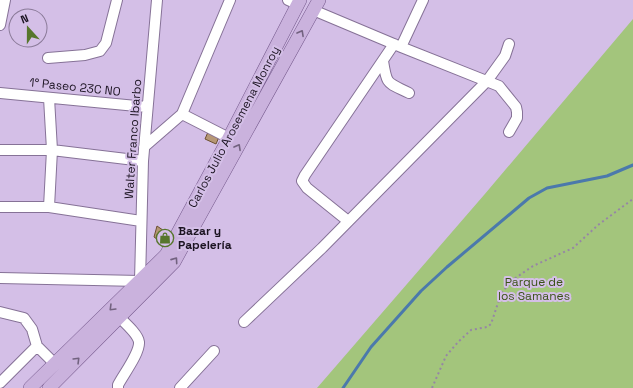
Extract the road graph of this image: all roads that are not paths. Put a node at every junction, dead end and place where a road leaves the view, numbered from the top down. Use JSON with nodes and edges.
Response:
{"nodes":[{"id":1,"x":5,"y":0,"type":"edge"},
{"id":2,"x":117,"y":0,"type":"edge"},
{"id":3,"x":157,"y":0,"type":"edge"},
{"id":4,"x":230,"y":0,"type":"edge"},
{"id":5,"x":423,"y":0,"type":"edge"},
{"id":6,"x":295,"y":4,"type":"edge"},
{"id":7,"x":314,"y":9,"type":"edge"},
{"id":8,"x":0,"y":25,"type":"edge"},
{"id":9,"x":509,"y":44,"type":"dead end"},
{"id":10,"x":397,"y":46,"type":"junction"},
{"id":11,"x":48,"y":58,"type":"dead end"},
{"id":12,"x":383,"y":60,"type":"junction"},
{"id":13,"x":487,"y":81,"type":"junction"},
{"id":14,"x":0,"y":93,"type":"edge"},
{"id":15,"x":409,"y":93,"type":"dead end"},
{"id":16,"x":49,"y":98,"type":"junction"},
{"id":17,"x":147,"y":107,"type":"junction"},
{"id":18,"x":182,"y":114,"type":"junction"},
{"id":19,"x":509,"y":132,"type":"dead end"},
{"id":20,"x":229,"y":138,"type":"junction"},
{"id":21,"x":144,"y":147,"type":"junction"},
{"id":22,"x":0,"y":150,"type":"edge"},
{"id":23,"x":52,"y":150,"type":"junction"},
{"id":24,"x":143,"y":161,"type":"junction"},
{"id":25,"x":0,"y":207,"type":"edge"},
{"id":26,"x":49,"y":207,"type":"junction"},
{"id":27,"x":142,"y":221,"type":"junction"},
{"id":28,"x":348,"y":221,"type":"junction"},
{"id":29,"x":0,"y":278,"type":"edge"},
{"id":30,"x":144,"y":284,"type":"junction"},
{"id":31,"x":0,"y":312,"type":"edge"},
{"id":32,"x":119,"y":317,"type":"junction"},
{"id":33,"x":244,"y":322,"type":"dead end"},
{"id":34,"x":37,"y":346,"type":"junction"},
{"id":35,"x":214,"y":351,"type":"dead end"},
{"id":36,"x":55,"y":364,"type":"junction"},
{"id":37,"x":0,"y":384,"type":"edge"},
{"id":38,"x":30,"y":388,"type":"edge"},
{"id":39,"x":49,"y":388,"type":"edge"},
{"id":40,"x":118,"y":388,"type":"edge"},
{"id":41,"x":180,"y":388,"type":"edge"}],
"edges":[{"from":1,"to":8,"type":"street"},
{"from":2,"to":11,"type":"street"},
{"from":3,"to":17,"type":"street","name":"Walter Franco Ibarbo"},
{"from":4,"to":18,"type":"street"},
{"from":5,"to":10,"type":"street"},
{"from":6,"to":7,"type":"main road"},
{"from":6,"to":20,"type":"main road","name":"Carlos Julio Arosemena Monroy"},
{"from":7,"to":10,"type":"street"},
{"from":30,"to":7,"type":"main road","name":"Carlos Julio Arosemena Monroy","one_way":true},
{"from":9,"to":13,"type":"street"},
{"from":10,"to":12,"type":"street"},
{"from":10,"to":13,"type":"street"},
{"from":12,"to":15,"type":"street"},
{"from":12,"to":28,"type":"street"},
{"from":13,"to":19,"type":"street"},
{"from":13,"to":28,"type":"street"},
{"from":14,"to":16,"type":"street","name":"1° Paseo 23C NO"},
{"from":16,"to":17,"type":"street","name":"1° Paseo 23C NO"},
{"from":16,"to":23,"type":"street"},
{"from":17,"to":21,"type":"street","name":"Walter Franco Ibarbo"},
{"from":18,"to":20,"type":"street"},
{"from":18,"to":21,"type":"street"},
{"from":20,"to":30,"type":"main road","name":"Carlos Julio Arosemena Monroy"},
{"from":21,"to":24,"type":"street","name":"Walter Franco Ibarbo"},
{"from":22,"to":23,"type":"street"},
{"from":23,"to":24,"type":"street"},
{"from":23,"to":26,"type":"street"},
{"from":24,"to":27,"type":"street","name":"Walter Franco Ibarbo"},
{"from":25,"to":26,"type":"street"},
{"from":26,"to":27,"type":"street"},
{"from":27,"to":30,"type":"street","name":"Walter Franco Ibarbo"},
{"from":28,"to":33,"type":"street"},
{"from":29,"to":30,"type":"street"},
{"from":30,"to":32,"type":"main road","name":"Carlos Julio Arosemena Monroy"},
{"from":30,"to":36,"type":"main road","name":"Carlos Julio Arosemena Monroy","one_way":true},
{"from":31,"to":34,"type":"street"},
{"from":39,"to":32,"type":"main road","name":"Carlos Julio Arosemena Monroy","one_way":true},
{"from":32,"to":40,"type":"street"},
{"from":34,"to":36,"type":"street"},
{"from":34,"to":37,"type":"street"},
{"from":35,"to":41,"type":"street"},
{"from":36,"to":38,"type":"main road","name":"Carlos Julio Arosemena Monroy"}]}
